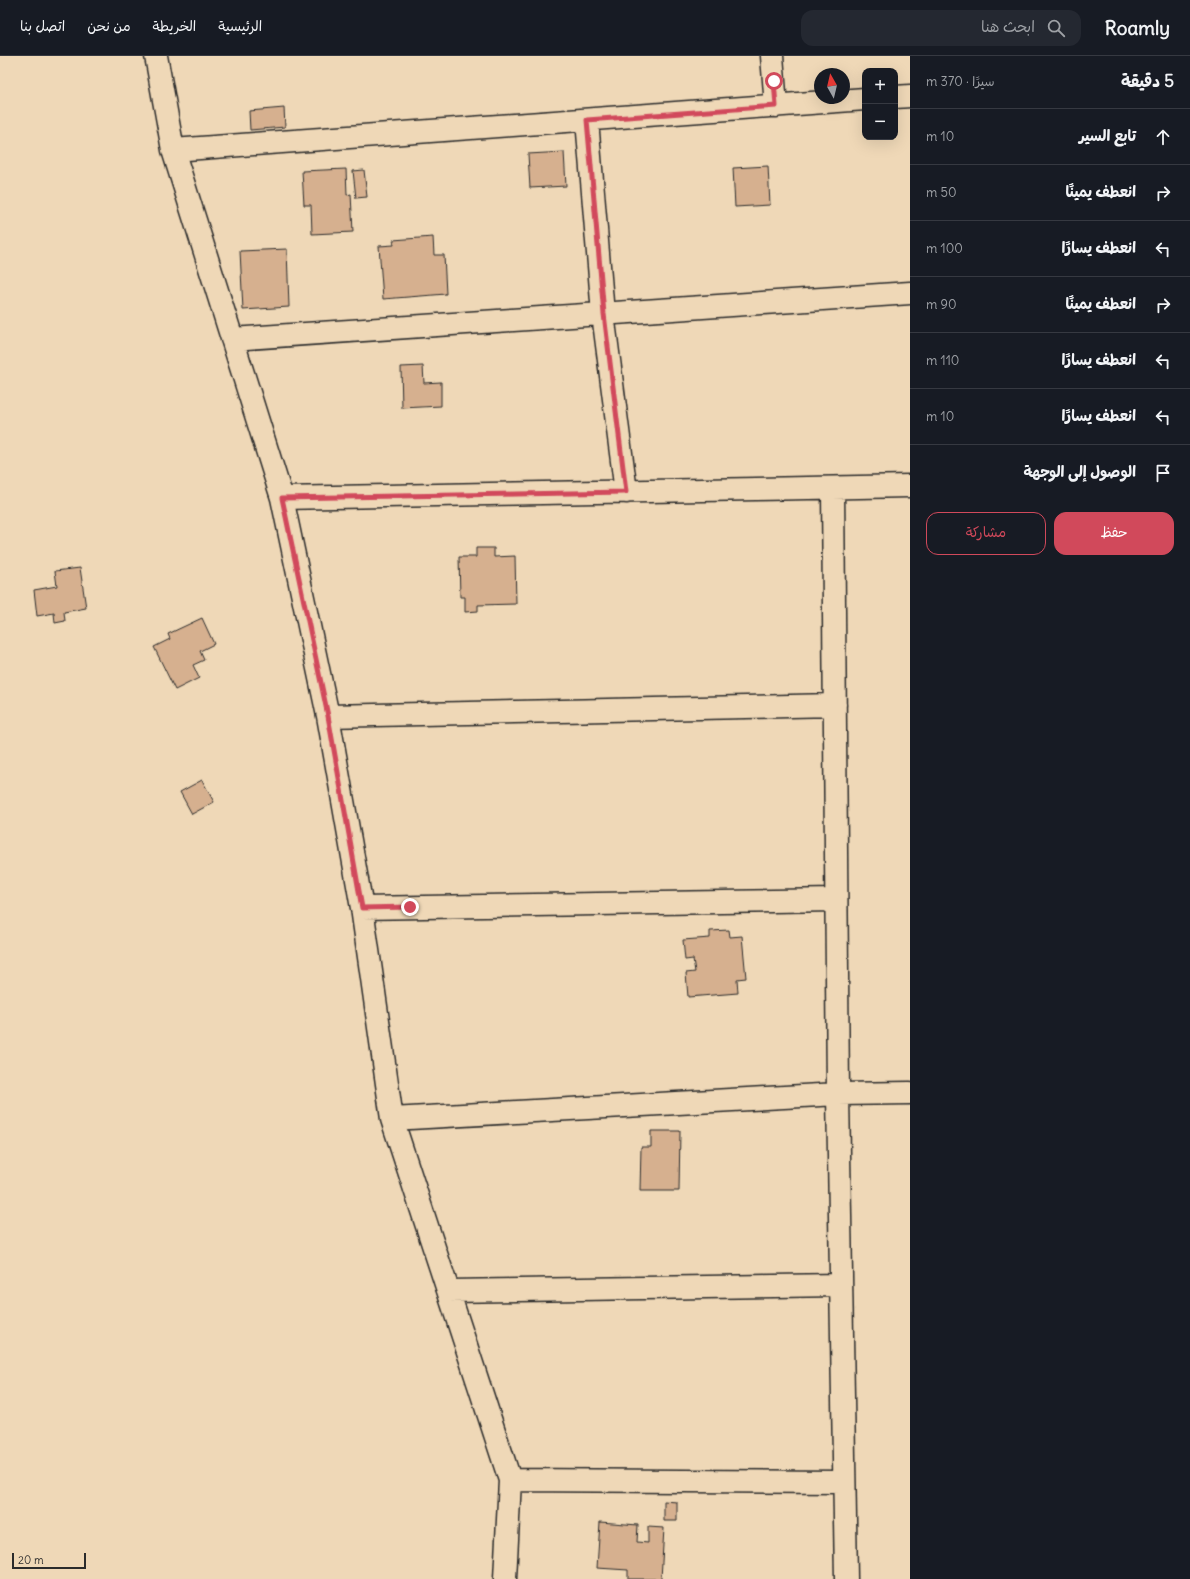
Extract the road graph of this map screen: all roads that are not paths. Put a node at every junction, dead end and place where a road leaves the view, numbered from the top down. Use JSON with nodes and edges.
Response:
{"nodes":[{"id":1,"x":156,"y":56,"type":"edge"},
{"id":2,"x":772,"y":56,"type":"edge"},
{"id":3,"x":910,"y":96,"type":"edge"},
{"id":4,"x":898,"y":97,"type":"edge"},
{"id":5,"x":862,"y":99,"type":"edge"},
{"id":6,"x":776,"y":106,"type":"junction"},
{"id":7,"x":587,"y":120,"type":"junction"},
{"id":8,"x":173,"y":150,"type":"junction"},
{"id":9,"x":910,"y":293,"type":"edge"},
{"id":10,"x":604,"y":314,"type":"junction"},
{"id":11,"x":232,"y":339,"type":"junction"},
{"id":12,"x":910,"y":486,"type":"edge"},
{"id":13,"x":833,"y":488,"type":"junction"},
{"id":14,"x":626,"y":492,"type":"junction"},
{"id":15,"x":282,"y":498,"type":"junction"},
{"id":16,"x":835,"y":705,"type":"junction"},
{"id":17,"x":328,"y":716,"type":"junction"},
{"id":18,"x":836,"y":900,"type":"junction"},
{"id":19,"x":362,"y":908,"type":"junction"},
{"id":20,"x":910,"y":1093,"type":"edge"},
{"id":21,"x":838,"y":1094,"type":"junction"},
{"id":22,"x":392,"y":1118,"type":"junction"},
{"id":23,"x":841,"y":1285,"type":"junction"},
{"id":24,"x":448,"y":1292,"type":"junction"},
{"id":25,"x":510,"y":1480,"type":"junction"},
{"id":26,"x":844,"y":1482,"type":"junction"},
{"id":27,"x":505,"y":1579,"type":"edge"},
{"id":28,"x":846,"y":1579,"type":"edge"}],
"edges":[{"from":1,"to":8,"type":"street"},
{"from":2,"to":6,"type":"street"},
{"from":3,"to":4,"type":"street"},
{"from":5,"to":6,"type":"street"},
{"from":6,"to":7,"type":"street"},
{"from":7,"to":8,"type":"street"},
{"from":7,"to":10,"type":"street"},
{"from":8,"to":11,"type":"street"},
{"from":9,"to":10,"type":"street"},
{"from":10,"to":11,"type":"street"},
{"from":10,"to":14,"type":"street"},
{"from":11,"to":15,"type":"street"},
{"from":12,"to":13,"type":"street"},
{"from":13,"to":14,"type":"street"},
{"from":13,"to":16,"type":"street"},
{"from":14,"to":15,"type":"street"},
{"from":15,"to":17,"type":"street"},
{"from":16,"to":17,"type":"street"},
{"from":16,"to":18,"type":"street"},
{"from":17,"to":19,"type":"street"},
{"from":18,"to":19,"type":"street"},
{"from":18,"to":21,"type":"street"},
{"from":19,"to":22,"type":"street"},
{"from":20,"to":21,"type":"street"},
{"from":21,"to":22,"type":"street"},
{"from":21,"to":23,"type":"street"},
{"from":22,"to":24,"type":"street"},
{"from":23,"to":24,"type":"street"},
{"from":23,"to":26,"type":"street"},
{"from":24,"to":25,"type":"street"},
{"from":25,"to":26,"type":"street"},
{"from":25,"to":27,"type":"street"},
{"from":26,"to":28,"type":"street"}]}
